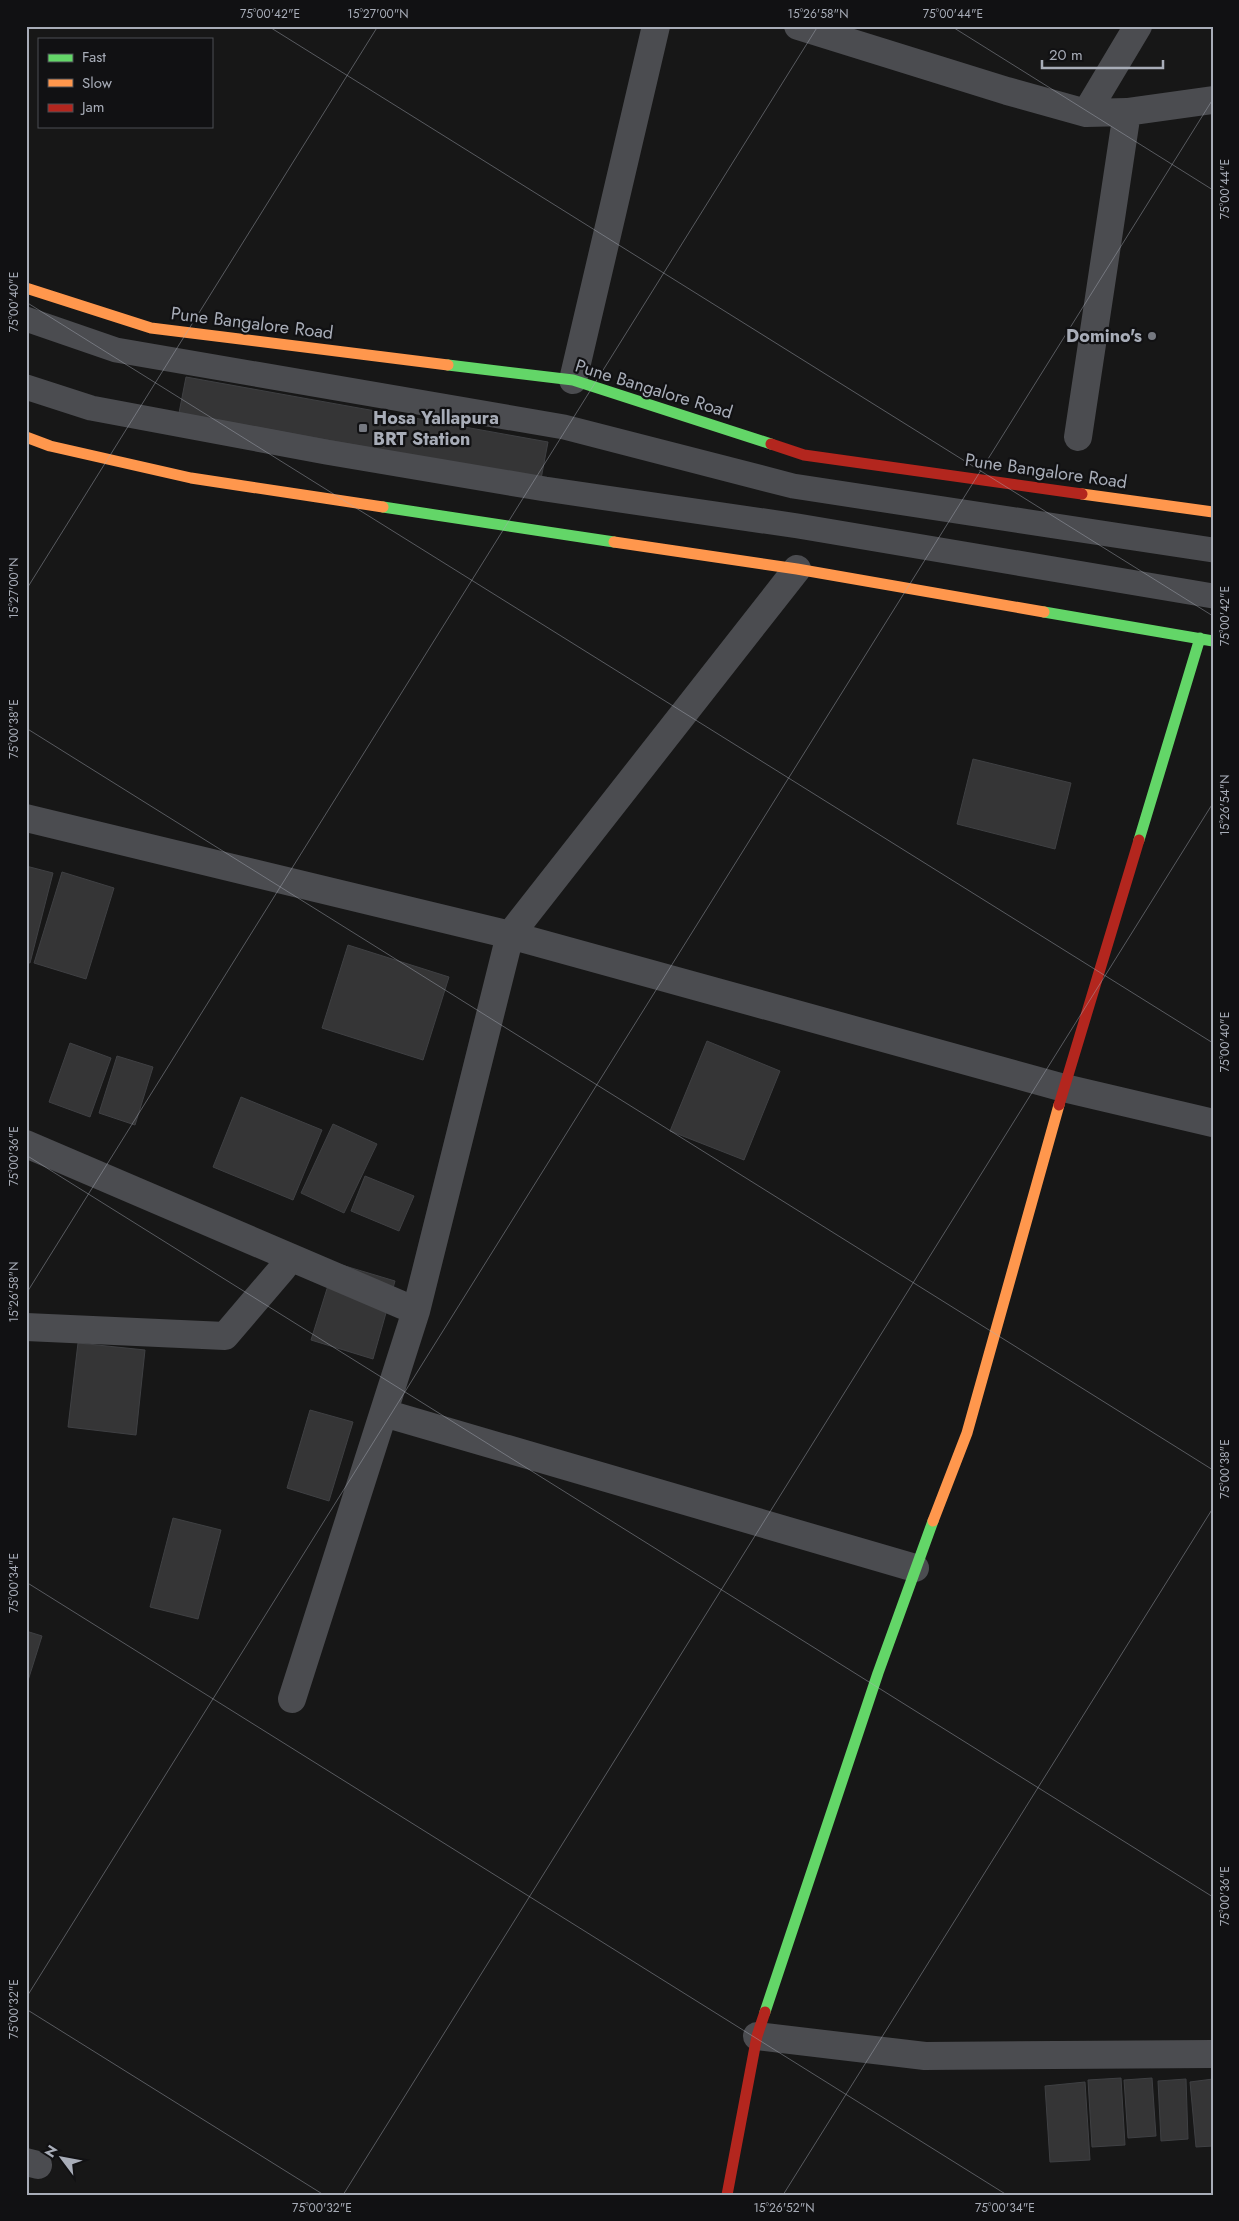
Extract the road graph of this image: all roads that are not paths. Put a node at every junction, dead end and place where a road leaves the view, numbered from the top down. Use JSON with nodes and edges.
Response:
{"nodes":[{"id":1,"x":656,"y":26,"type":"edge"},
{"id":2,"x":798,"y":26,"type":"edge"},
{"id":3,"x":1138,"y":26,"type":"edge"},
{"id":4,"x":1213,"y":100,"type":"edge"},
{"id":5,"x":1127,"y":112,"type":"junction"},
{"id":6,"x":1086,"y":113,"type":"junction"},
{"id":7,"x":26,"y":288,"type":"edge"},
{"id":8,"x":26,"y":319,"type":"edge"},
{"id":9,"x":573,"y":380,"type":"junction"},
{"id":10,"x":26,"y":386,"type":"edge"},
{"id":11,"x":26,"y":437,"type":"edge"},
{"id":12,"x":1078,"y":438,"type":"dead end"},
{"id":13,"x":1213,"y":512,"type":"edge"},
{"id":14,"x":1213,"y":550,"type":"edge"},
{"id":15,"x":796,"y":569,"type":"junction"},
{"id":16,"x":1213,"y":596,"type":"edge"},
{"id":17,"x":1200,"y":638,"type":"junction"},
{"id":18,"x":1213,"y":641,"type":"edge"},
{"id":19,"x":26,"y":818,"type":"edge"},
{"id":20,"x":510,"y":935,"type":"junction"},
{"id":21,"x":1064,"y":1088,"type":"junction"},
{"id":22,"x":1213,"y":1123,"type":"edge"},
{"id":23,"x":26,"y":1144,"type":"edge"},
{"id":24,"x":283,"y":1268,"type":"dead end"},
{"id":25,"x":416,"y":1310,"type":"junction"},
{"id":26,"x":26,"y":1327,"type":"edge"},
{"id":27,"x":384,"y":1413,"type":"junction"},
{"id":28,"x":915,"y":1568,"type":"junction"},
{"id":29,"x":292,"y":1699,"type":"dead end"},
{"id":30,"x":757,"y":2036,"type":"junction"},
{"id":31,"x":1213,"y":2054,"type":"edge"},
{"id":32,"x":727,"y":2195,"type":"edge"}],
"edges":[{"from":1,"to":9,"type":"street"},
{"from":2,"to":6,"type":"street"},
{"from":3,"to":6,"type":"street"},
{"from":4,"to":5,"type":"street"},
{"from":5,"to":6,"type":"street"},
{"from":5,"to":12,"type":"street"},
{"from":7,"to":9,"type":"main road","name":"Pune Bangalore Road"},
{"from":8,"to":14,"type":"lane"},
{"from":9,"to":13,"type":"main road","name":"Pune Bangalore Road"},
{"from":10,"to":16,"type":"lane"},
{"from":11,"to":15,"type":"main road"},
{"from":15,"to":17,"type":"main road"},
{"from":15,"to":20,"type":"street"},
{"from":17,"to":18,"type":"main road"},
{"from":17,"to":21,"type":"main road"},
{"from":19,"to":20,"type":"street"},
{"from":20,"to":21,"type":"street"},
{"from":20,"to":25,"type":"street"},
{"from":21,"to":22,"type":"street"},
{"from":21,"to":28,"type":"main road"},
{"from":23,"to":25,"type":"street"},
{"from":24,"to":26,"type":"street"},
{"from":25,"to":27,"type":"street"},
{"from":27,"to":28,"type":"street"},
{"from":27,"to":29,"type":"street"},
{"from":28,"to":30,"type":"main road"},
{"from":30,"to":31,"type":"street"},
{"from":30,"to":32,"type":"main road"}]}
